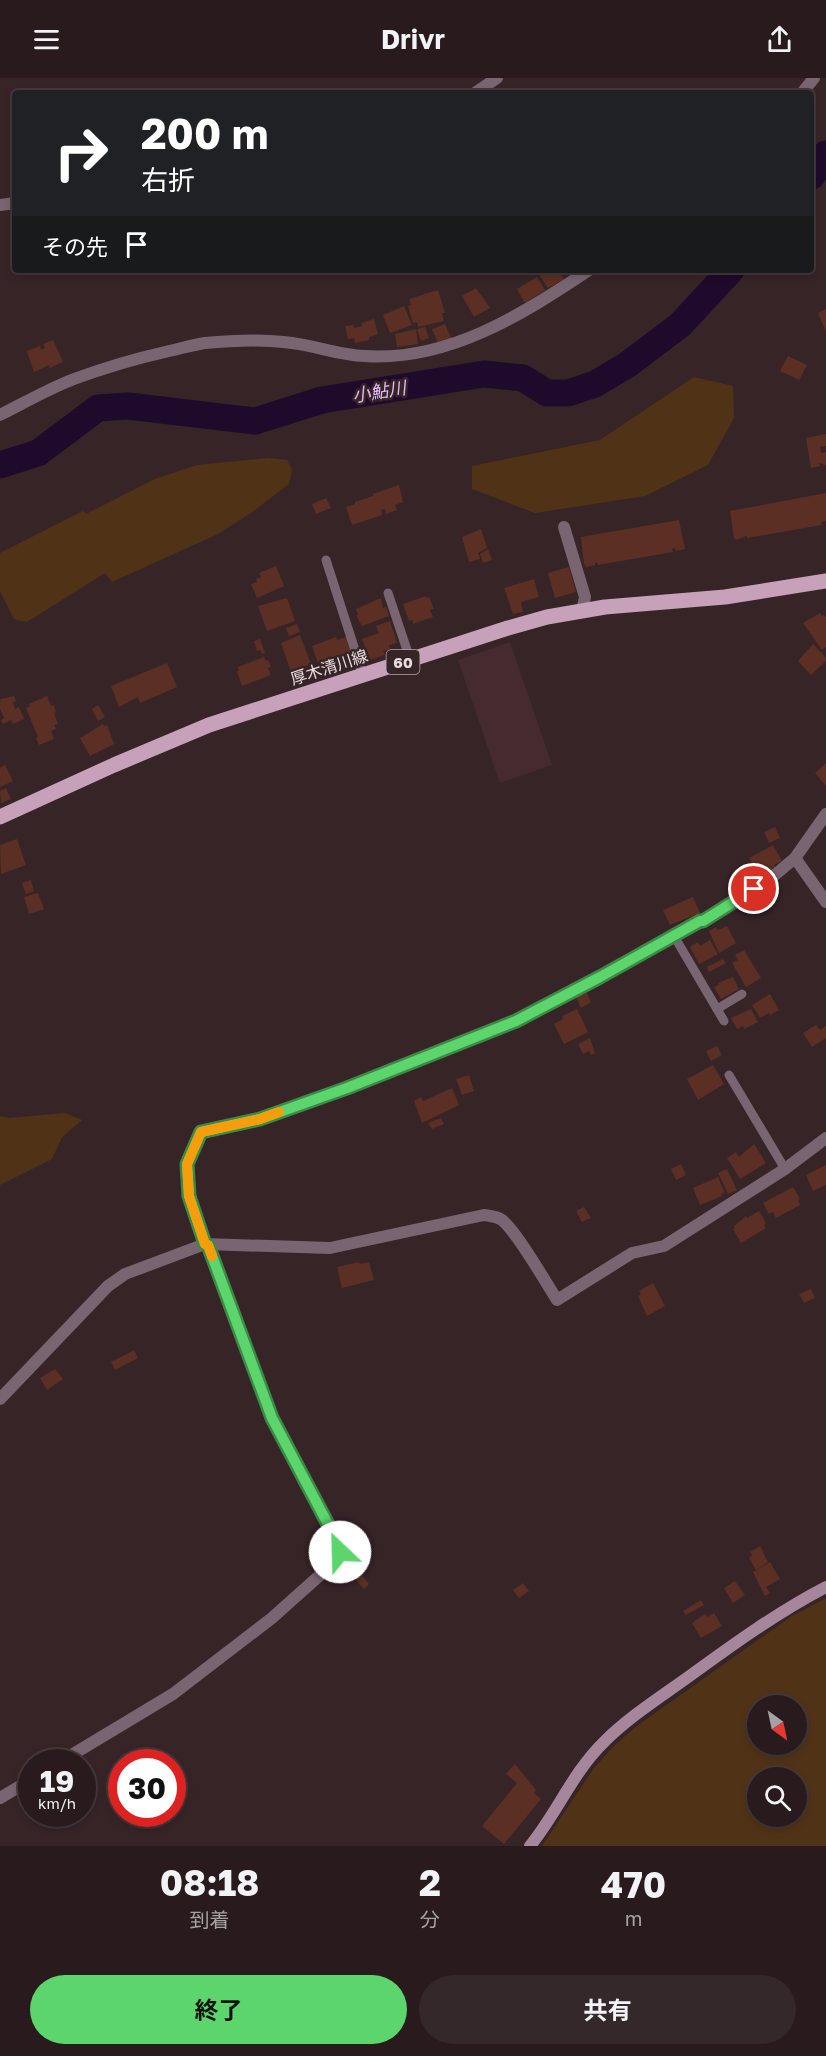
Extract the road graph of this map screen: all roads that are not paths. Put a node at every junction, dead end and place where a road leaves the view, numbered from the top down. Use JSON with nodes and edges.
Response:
{"nodes":[{"id":1,"x":496,"y":78,"type":"edge"},
{"id":2,"x":814,"y":78,"type":"edge"},
{"id":3,"x":479,"y":90,"type":"edge"},
{"id":4,"x":804,"y":90,"type":"edge"},
{"id":5,"x":584,"y":273,"type":"edge"},
{"id":6,"x":0,"y":415,"type":"edge"},
{"id":7,"x":564,"y":527,"type":"dead end"},
{"id":8,"x":326,"y":560,"type":"dead end"},
{"id":9,"x":826,"y":581,"type":"edge"},
{"id":10,"x":388,"y":593,"type":"dead end"},
{"id":11,"x":582,"y":611,"type":"junction"},
{"id":12,"x":410,"y":659,"type":"junction"},
{"id":13,"x":363,"y":675,"type":"junction"},
{"id":14,"x":826,"y":814,"type":"edge"},
{"id":15,"x":0,"y":817,"type":"edge"},
{"id":16,"x":795,"y":858,"type":"junction"},
{"id":17,"x":826,"y":902,"type":"edge"},
{"id":18,"x":675,"y":936,"type":"junction"},
{"id":19,"x":742,"y":994,"type":"dead end"},
{"id":20,"x":717,"y":1009,"type":"junction"},
{"id":21,"x":724,"y":1021,"type":"dead end"},
{"id":22,"x":729,"y":1075,"type":"dead end"},
{"id":23,"x":826,"y":1138,"type":"edge"},
{"id":24,"x":785,"y":1169,"type":"junction"},
{"id":25,"x":207,"y":1245,"type":"junction"},
{"id":26,"x":0,"y":1399,"type":"edge"},
{"id":27,"x":826,"y":1587,"type":"edge"},
{"id":28,"x":82,"y":1749,"type":"edge"},
{"id":29,"x":18,"y":1787,"type":"edge"},
{"id":30,"x":0,"y":1798,"type":"edge"},
{"id":31,"x":530,"y":1846,"type":"edge"}],
"edges":[{"from":1,"to":3,"type":"street"},
{"from":2,"to":4,"type":"street"},
{"from":5,"to":6,"type":"street"},
{"from":7,"to":11,"type":"street"},
{"from":8,"to":13,"type":"lane"},
{"from":9,"to":11,"type":"main road","name":"厚木清川線","number":"60"},
{"from":10,"to":12,"type":"lane"},
{"from":11,"to":12,"type":"main road","name":"厚木清川線","number":"60"},
{"from":12,"to":13,"type":"main road","name":"厚木清川線","number":"60"},
{"from":13,"to":15,"type":"main road","name":"厚木清川線","number":"60"},
{"from":14,"to":16,"type":"street"},
{"from":16,"to":17,"type":"street"},
{"from":16,"to":18,"type":"street"},
{"from":18,"to":20,"type":"lane"},
{"from":18,"to":25,"type":"street"},
{"from":19,"to":20,"type":"lane"},
{"from":20,"to":21,"type":"lane"},
{"from":22,"to":24,"type":"lane"},
{"from":23,"to":24,"type":"street"},
{"from":24,"to":25,"type":"street"},
{"from":25,"to":26,"type":"street"},
{"from":25,"to":28,"type":"street"},
{"from":27,"to":31,"type":"street"},
{"from":29,"to":30,"type":"street"}]}
